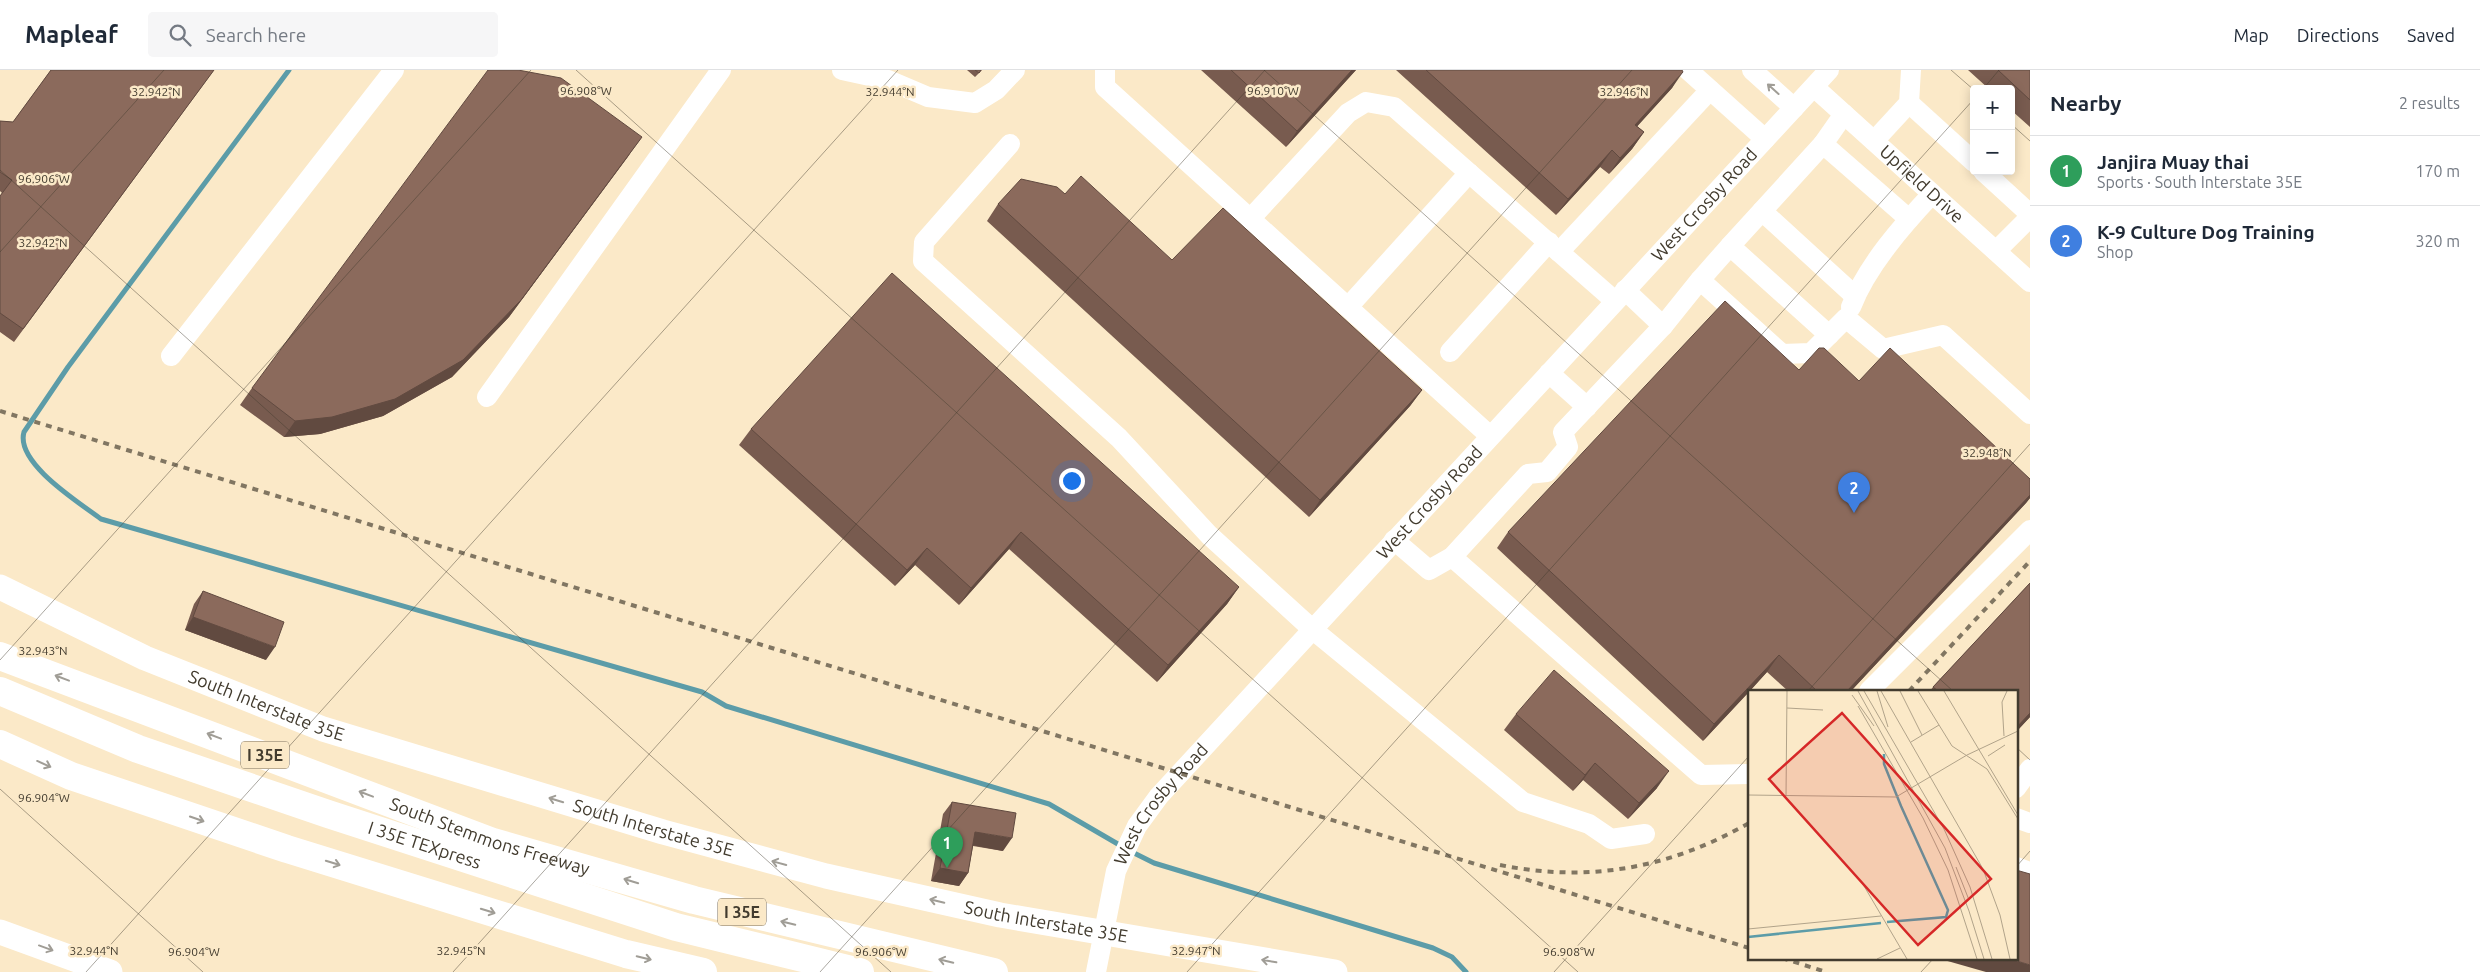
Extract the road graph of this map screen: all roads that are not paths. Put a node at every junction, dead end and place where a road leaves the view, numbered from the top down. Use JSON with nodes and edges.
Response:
{"nodes":[{"id":1,"x":394,"y":70,"type":"edge"},
{"id":2,"x":721,"y":70,"type":"edge"},
{"id":3,"x":842,"y":70,"type":"edge"},
{"id":4,"x":1015,"y":70,"type":"edge"},
{"id":5,"x":1105,"y":70,"type":"edge"},
{"id":6,"x":1688,"y":70,"type":"edge"},
{"id":7,"x":1752,"y":70,"type":"edge"},
{"id":8,"x":1830,"y":70,"type":"edge"},
{"id":9,"x":1911,"y":70,"type":"edge"},
{"id":10,"x":1814,"y":87,"type":"junction"},
{"id":11,"x":1710,"y":90,"type":"junction"},
{"id":12,"x":1909,"y":103,"type":"junction"},
{"id":13,"x":1794,"y":108,"type":"junction"},
{"id":14,"x":1844,"y":114,"type":"junction"},
{"id":15,"x":1765,"y":139,"type":"junction"},
{"id":16,"x":1874,"y":141,"type":"junction"},
{"id":17,"x":1010,"y":144,"type":"dead end"},
{"id":18,"x":1824,"y":144,"type":"junction"},
{"id":19,"x":1970,"y":158,"type":"edge"},
{"id":20,"x":1469,"y":173,"type":"junction"},
{"id":21,"x":1987,"y":175,"type":"edge"},
{"id":22,"x":1932,"y":194,"type":"junction"},
{"id":23,"x":1762,"y":211,"type":"junction"},
{"id":24,"x":2030,"y":215,"type":"edge"},
{"id":25,"x":1250,"y":218,"type":"junction"},
{"id":26,"x":1909,"y":219,"type":"junction"},
{"id":27,"x":1730,"y":246,"type":"junction"},
{"id":28,"x":1554,"y":247,"type":"junction"},
{"id":29,"x":1996,"y":251,"type":"junction"},
{"id":30,"x":1700,"y":280,"type":"junction"},
{"id":31,"x":2030,"y":282,"type":"edge"},
{"id":32,"x":1620,"y":296,"type":"junction"},
{"id":33,"x":1855,"y":296,"type":"junction"},
{"id":34,"x":1348,"y":307,"type":"junction"},
{"id":35,"x":1846,"y":318,"type":"junction"},
{"id":36,"x":1663,"y":326,"type":"junction"},
{"id":37,"x":1829,"y":335,"type":"junction"},
{"id":38,"x":1450,"y":352,"type":"dead end"},
{"id":39,"x":171,"y":356,"type":"dead end"},
{"id":40,"x":1549,"y":372,"type":"junction"},
{"id":41,"x":487,"y":397,"type":"dead end"},
{"id":42,"x":1587,"y":407,"type":"junction"},
{"id":43,"x":2030,"y":414,"type":"edge"},
{"id":44,"x":1490,"y":436,"type":"junction"},
{"id":45,"x":2030,"y":530,"type":"edge"},
{"id":46,"x":1394,"y":540,"type":"junction"},
{"id":47,"x":1452,"y":557,"type":"junction"},
{"id":48,"x":0,"y":587,"type":"edge"},
{"id":49,"x":1312,"y":629,"type":"junction"},
{"id":50,"x":0,"y":647,"type":"edge"},
{"id":51,"x":0,"y":656,"type":"edge"},
{"id":52,"x":36,"y":668,"type":"junction"},
{"id":53,"x":1870,"y":690,"type":"edge"},
{"id":54,"x":0,"y":691,"type":"edge"},
{"id":55,"x":0,"y":744,"type":"edge"},
{"id":56,"x":2030,"y":769,"type":"edge"},
{"id":57,"x":1748,"y":774,"type":"edge"},
{"id":58,"x":2018,"y":785,"type":"edge"},
{"id":59,"x":2018,"y":819,"type":"edge"},
{"id":60,"x":2030,"y":823,"type":"edge"},
{"id":61,"x":1645,"y":834,"type":"dead end"},
{"id":62,"x":0,"y":932,"type":"edge"},
{"id":63,"x":1105,"y":932,"type":"junction"},
{"id":64,"x":110,"y":972,"type":"edge"},
{"id":65,"x":703,"y":972,"type":"edge"},
{"id":66,"x":860,"y":972,"type":"edge"},
{"id":67,"x":994,"y":972,"type":"edge"},
{"id":68,"x":1096,"y":972,"type":"edge"},
{"id":69,"x":1334,"y":972,"type":"edge"}],
"edges":[{"from":1,"to":39,"type":"street"},
{"from":2,"to":41,"type":"street"},
{"from":3,"to":4,"type":"street"},
{"from":5,"to":25,"type":"street"},
{"from":6,"to":11,"type":"street"},
{"from":13,"to":7,"type":"street","one_way":true},
{"from":8,"to":10,"type":"street","name":"West Crosby Road"},
{"from":9,"to":12,"type":"street"},
{"from":10,"to":13,"type":"street","name":"West Crosby Road"},
{"from":10,"to":14,"type":"street","name":"Upfield Drive"},
{"from":11,"to":15,"type":"street"},
{"from":11,"to":28,"type":"street"},
{"from":12,"to":16,"type":"street"},
{"from":12,"to":19,"type":"street"},
{"from":13,"to":15,"type":"street","name":"West Crosby Road"},
{"from":14,"to":16,"type":"street","name":"Upfield Drive"},
{"from":14,"to":18,"type":"street"},
{"from":15,"to":32,"type":"street","name":"West Crosby Road"},
{"from":16,"to":22,"type":"street","name":"Upfield Drive"},
{"from":17,"to":49,"type":"street"},
{"from":18,"to":23,"type":"street"},
{"from":18,"to":26,"type":"street"},
{"from":20,"to":25,"type":"street"},
{"from":20,"to":28,"type":"street"},
{"from":20,"to":34,"type":"street"},
{"from":21,"to":24,"type":"street"},
{"from":22,"to":26,"type":"street"},
{"from":22,"to":29,"type":"street","name":"Upfield Drive"},
{"from":23,"to":27,"type":"street"},
{"from":23,"to":33,"type":"street"},
{"from":24,"to":29,"type":"street"},
{"from":25,"to":34,"type":"street"},
{"from":26,"to":33,"type":"street"},
{"from":27,"to":30,"type":"street"},
{"from":27,"to":37,"type":"street"},
{"from":28,"to":32,"type":"street"},
{"from":28,"to":38,"type":"street"},
{"from":29,"to":31,"type":"street","name":"Upfield Drive"},
{"from":30,"to":36,"type":"street"},
{"from":30,"to":37,"type":"street"},
{"from":32,"to":36,"type":"street"},
{"from":32,"to":40,"type":"street","name":"West Crosby Road"},
{"from":33,"to":35,"type":"street"},
{"from":34,"to":44,"type":"street"},
{"from":35,"to":37,"type":"street"},
{"from":35,"to":43,"type":"street"},
{"from":36,"to":42,"type":"street"},
{"from":40,"to":42,"type":"street"},
{"from":40,"to":44,"type":"street","name":"West Crosby Road"},
{"from":42,"to":47,"type":"street"},
{"from":44,"to":46,"type":"street","name":"West Crosby Road"},
{"from":45,"to":53,"type":"street"},
{"from":46,"to":47,"type":"street"},
{"from":46,"to":49,"type":"street","name":"West Crosby Road"},
{"from":47,"to":57,"type":"street"},
{"from":63,"to":48,"type":"main road","name":"South Interstate 35E","one_way":true},
{"from":49,"to":61,"type":"street"},
{"from":49,"to":63,"type":"street","name":"West Crosby Road"},
{"from":50,"to":52,"type":"highway"},
{"from":51,"to":52,"type":"highway","name":"South Stemmons Freeway","number":"I 35E"},
{"from":67,"to":52,"type":"highway","name":"South Stemmons Freeway","number":"I 35E","one_way":true},
{"from":54,"to":66,"type":"highway","name":"I 35E TEXpress"},
{"from":55,"to":65,"type":"highway","one_way":true},
{"from":56,"to":58,"type":"street"},
{"from":59,"to":60,"type":"street"},
{"from":62,"to":64,"type":"main road","one_way":true},
{"from":63,"to":68,"type":"street","name":"West Crosby Road"},
{"from":69,"to":63,"type":"main road","name":"South Interstate 35E","one_way":true}]}
